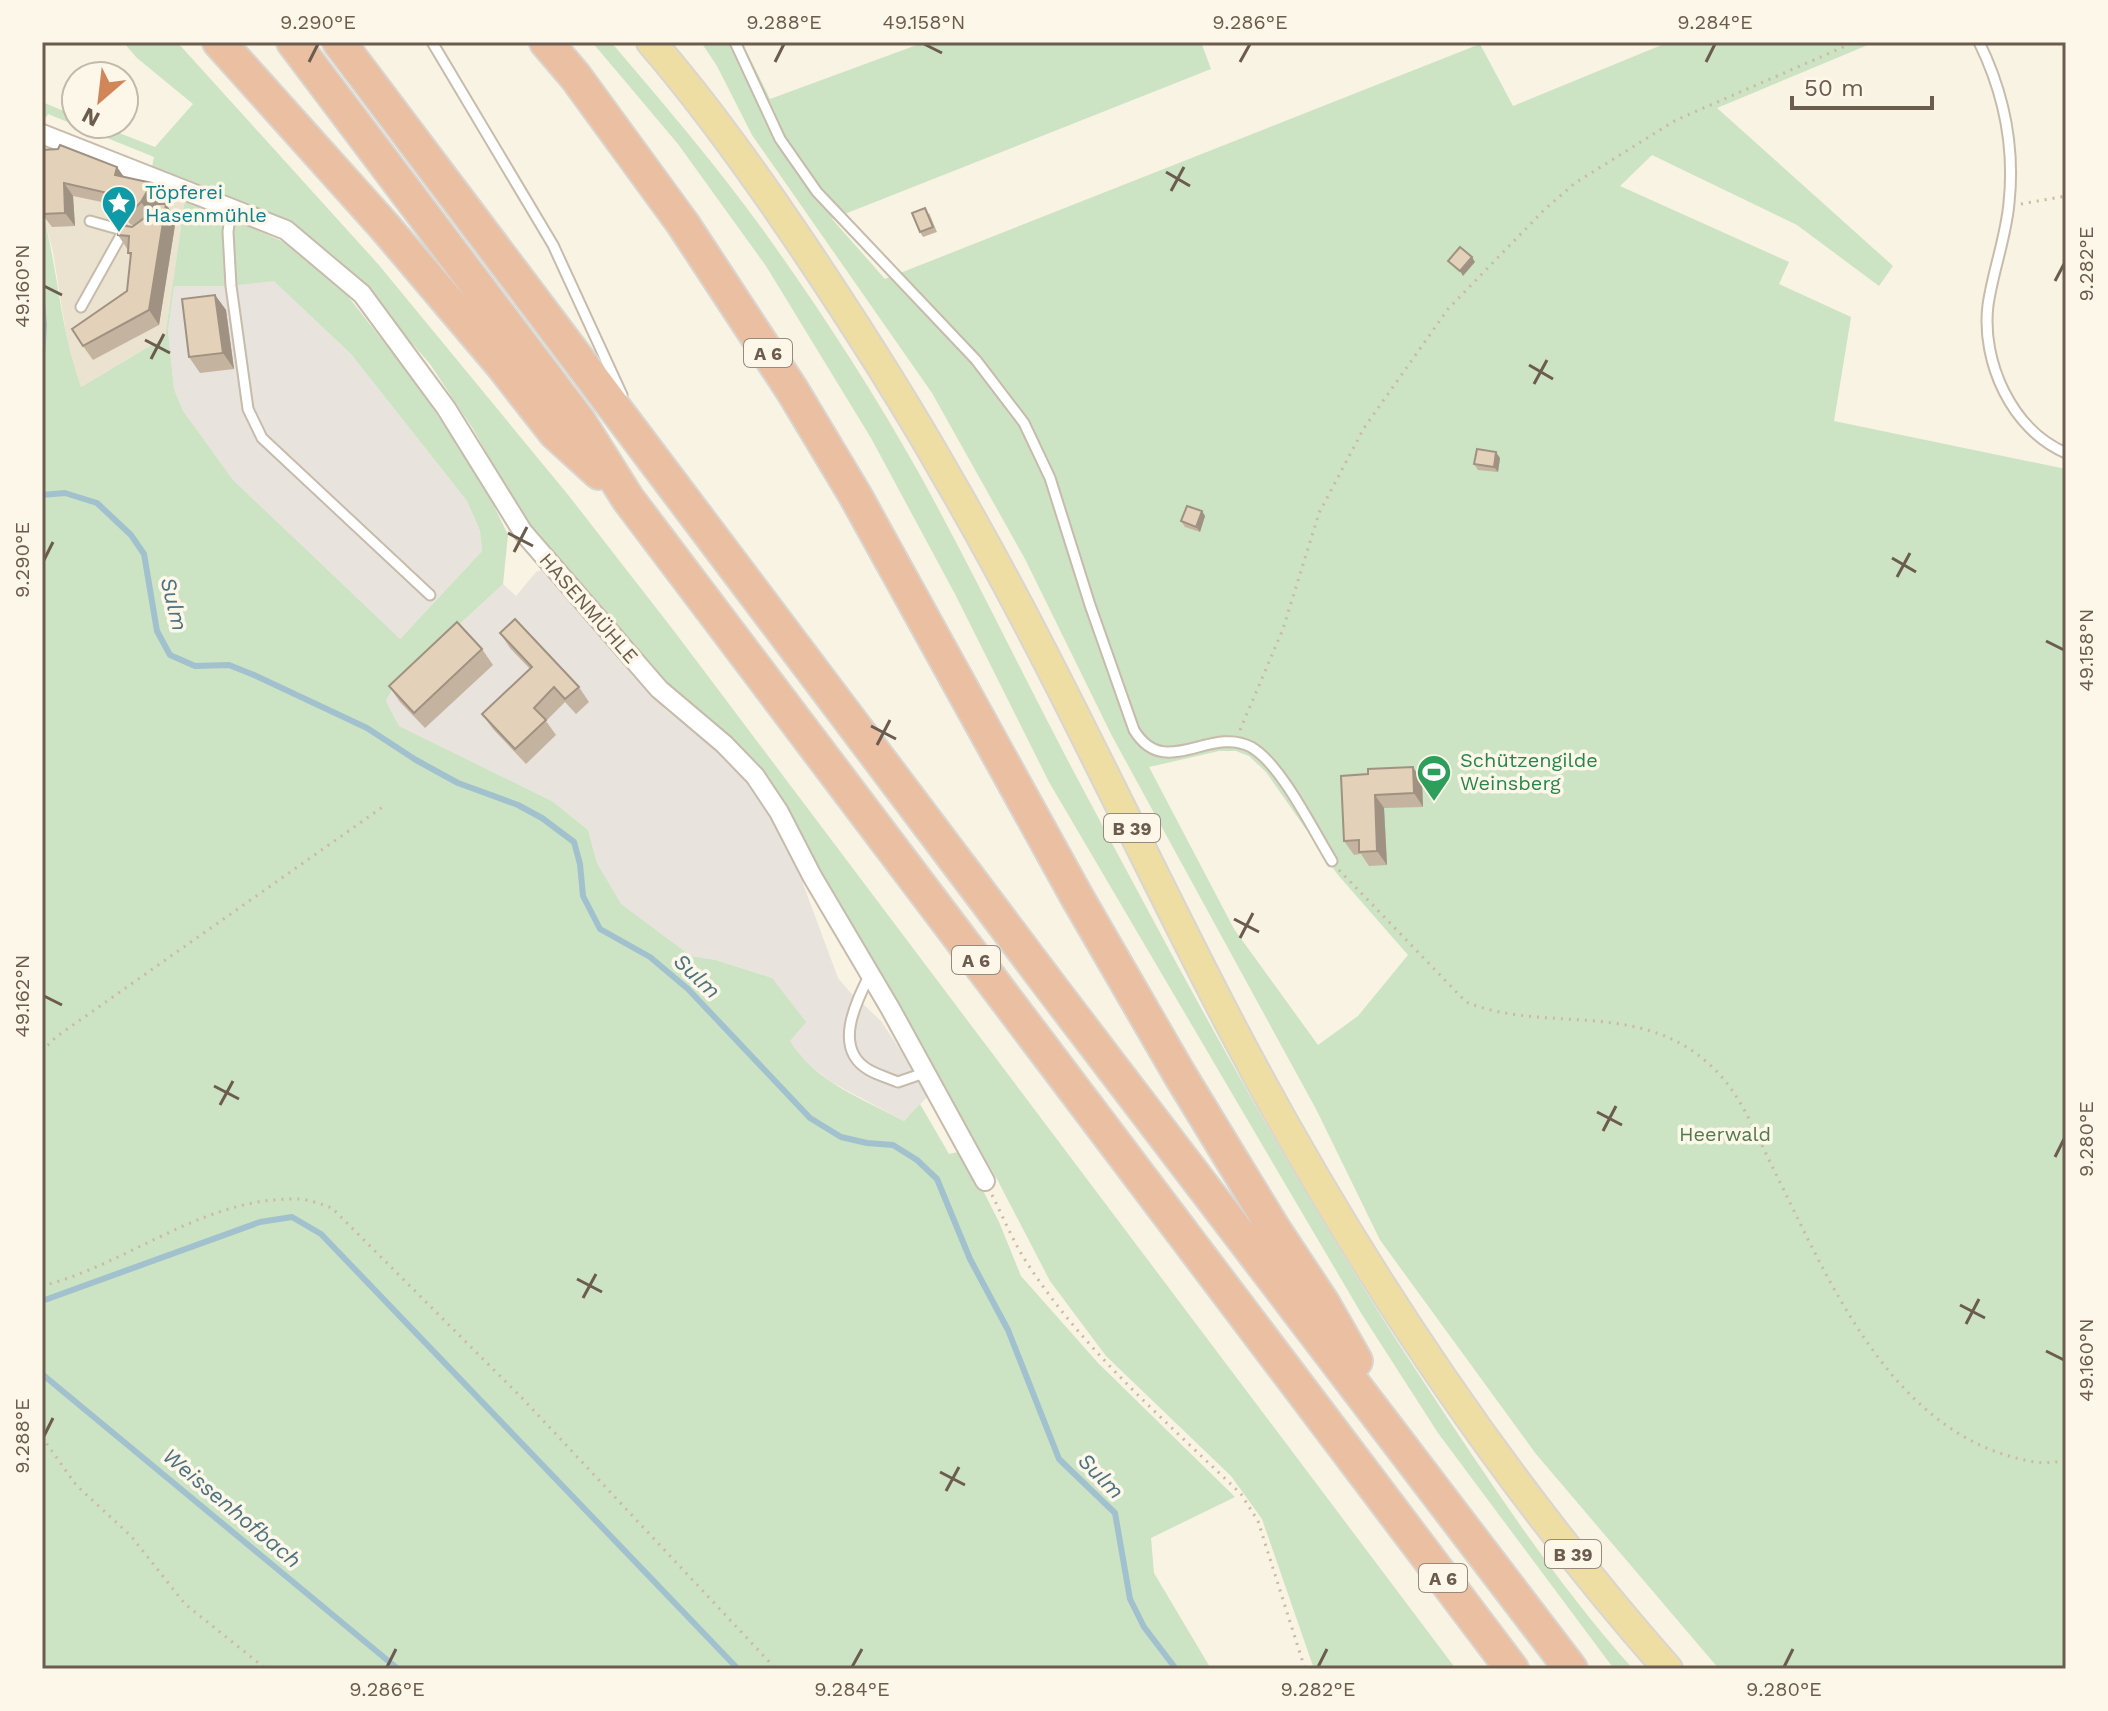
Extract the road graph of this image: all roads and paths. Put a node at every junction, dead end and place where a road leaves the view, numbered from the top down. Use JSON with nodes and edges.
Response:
{"nodes":[{"id":1,"x":219,"y":42,"type":"edge"},
{"id":2,"x":293,"y":42,"type":"edge"},
{"id":3,"x":339,"y":42,"type":"edge"},
{"id":4,"x":432,"y":42,"type":"edge"},
{"id":5,"x":546,"y":42,"type":"edge"},
{"id":6,"x":651,"y":42,"type":"edge"},
{"id":7,"x":735,"y":42,"type":"edge"},
{"id":8,"x":1855,"y":42,"type":"edge"},
{"id":9,"x":1979,"y":42,"type":"edge"},
{"id":10,"x":42,"y":134,"type":"edge"},
{"id":11,"x":2066,"y":196,"type":"edge"},
{"id":12,"x":2009,"y":204,"type":"junction"},
{"id":13,"x":231,"y":207,"type":"junction"},
{"id":14,"x":90,"y":221,"type":"dead end"},
{"id":15,"x":124,"y":230,"type":"junction"},
{"id":16,"x":140,"y":235,"type":"edge"},
{"id":17,"x":81,"y":307,"type":"dead end"},
{"id":18,"x":648,"y":453,"type":"junction"},
{"id":19,"x":2066,"y":453,"type":"edge"},
{"id":20,"x":628,"y":499,"type":"junction"},
{"id":21,"x":430,"y":595,"type":"dead end"},
{"id":22,"x":1235,"y":741,"type":"junction"},
{"id":23,"x":384,"y":806,"type":"dead end"},
{"id":24,"x":1332,"y":861,"type":"joint"},
{"id":25,"x":870,"y":974,"type":"junction"},
{"id":26,"x":42,"y":1051,"type":"edge"},
{"id":27,"x":924,"y":1073,"type":"junction"},
{"id":28,"x":985,"y":1181,"type":"joint"},
{"id":29,"x":42,"y":1286,"type":"edge"},
{"id":30,"x":42,"y":1437,"type":"edge"},
{"id":31,"x":2066,"y":1461,"type":"edge"},
{"id":32,"x":1415,"y":1465,"type":"junction"},
{"id":33,"x":266,"y":1669,"type":"edge"},
{"id":34,"x":776,"y":1669,"type":"edge"},
{"id":35,"x":1305,"y":1669,"type":"edge"},
{"id":36,"x":1512,"y":1669,"type":"edge"},
{"id":37,"x":1571,"y":1669,"type":"edge"},
{"id":38,"x":1668,"y":1669,"type":"edge"}],
"edges":[{"from":1,"to":20,"type":"highway","number":"A 6"},
{"from":2,"to":20,"type":"highway"},
{"from":3,"to":18,"type":"highway"},
{"from":4,"to":18,"type":"lane"},
{"from":5,"to":32,"type":"highway","number":"A 6"},
{"from":6,"to":38,"type":"main road","number":"B 39"},
{"from":7,"to":22,"type":"lane"},
{"from":8,"to":22,"type":"path"},
{"from":9,"to":12,"type":"lane"},
{"from":10,"to":13,"type":"street","name":"HASENMÜHLE"},
{"from":11,"to":12,"type":"path"},
{"from":12,"to":19,"type":"lane"},
{"from":13,"to":21,"type":"lane"},
{"from":13,"to":25,"type":"street","name":"HASENMÜHLE"},
{"from":14,"to":15,"type":"lane"},
{"from":15,"to":16,"type":"lane"},
{"from":15,"to":17,"type":"lane"},
{"from":18,"to":32,"type":"highway"},
{"from":20,"to":36,"type":"highway","number":"A 6"},
{"from":22,"to":24,"type":"lane"},
{"from":23,"to":26,"type":"path"},
{"from":24,"to":31,"type":"path"},
{"from":25,"to":27,"type":"street","name":"HASENMÜHLE"},
{"from":25,"to":27,"type":"lane"},
{"from":27,"to":28,"type":"street","name":"HASENMÜHLE"},
{"from":28,"to":35,"type":"path"},
{"from":29,"to":34,"type":"path"},
{"from":30,"to":33,"type":"path"},
{"from":32,"to":37,"type":"highway","number":"A 6"}]}
